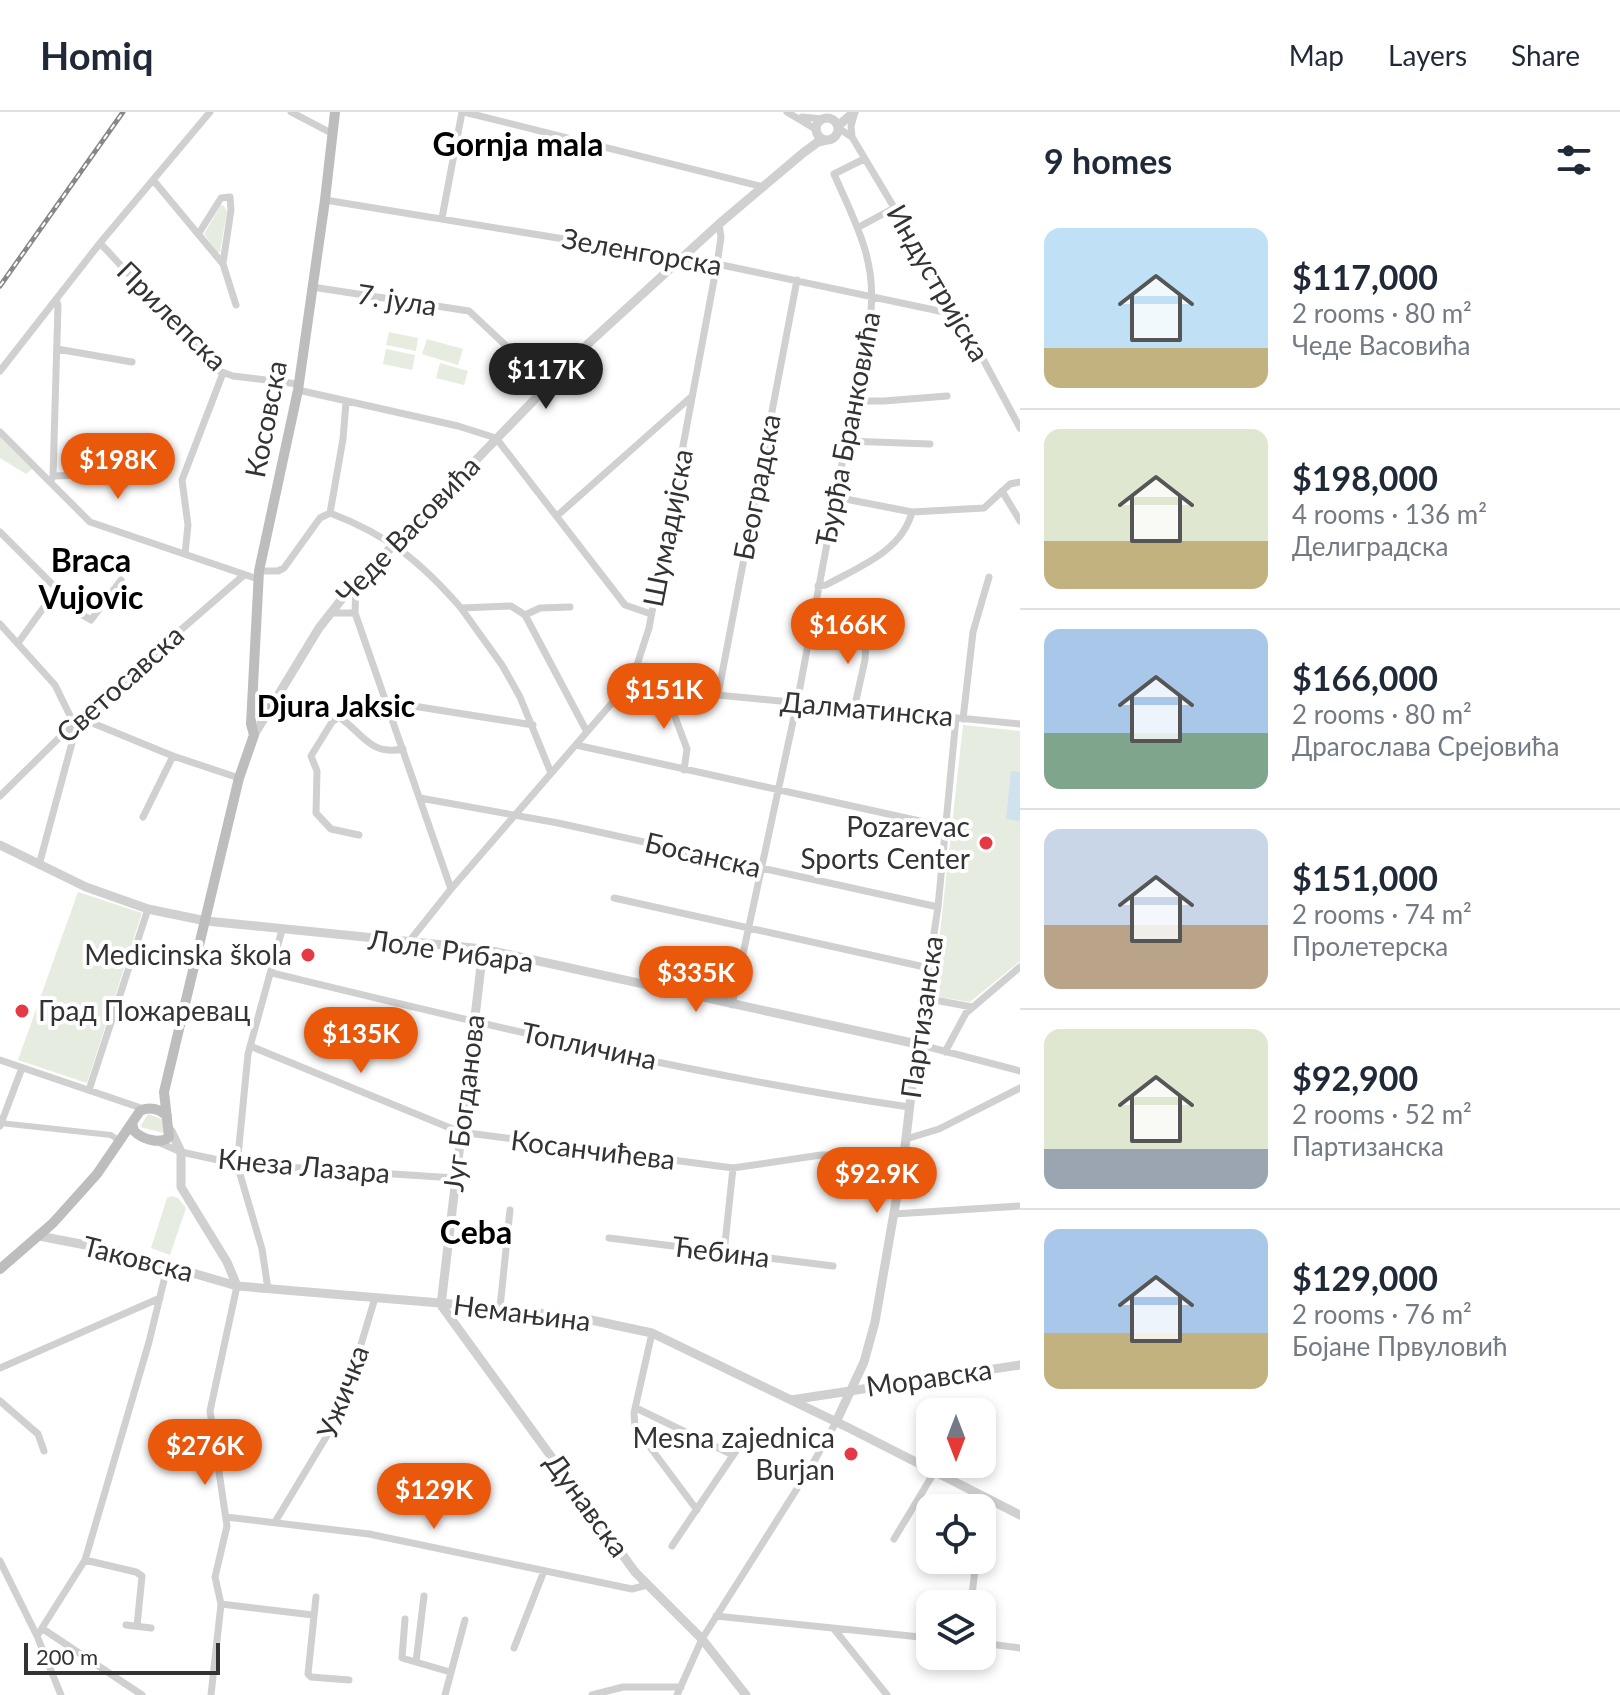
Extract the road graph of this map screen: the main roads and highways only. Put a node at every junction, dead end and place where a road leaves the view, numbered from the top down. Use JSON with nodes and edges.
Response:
{"nodes":[{"id":1,"x":335,"y":112,"type":"edge"},
{"id":2,"x":253,"y":704,"type":"junction"},
{"id":3,"x":269,"y":709,"type":"road end"},
{"id":4,"x":164,"y":1092,"type":"junction"},
{"id":5,"x":146,"y":1108,"type":"junction"},
{"id":6,"x":167,"y":1116,"type":"junction"},
{"id":7,"x":132,"y":1123,"type":"junction"},
{"id":8,"x":139,"y":1136,"type":"junction"},
{"id":9,"x":118,"y":1140,"type":"junction"},
{"id":10,"x":3,"y":1264,"type":"edge"}],
"edges":[{"from":1,"to":2,"type":"main road","name":"Косовска"},
{"from":2,"to":3,"type":"main road"},
{"from":2,"to":4,"type":"main road","name":"Косовска"},
{"from":4,"to":5,"type":"main road"},
{"from":4,"to":6,"type":"main road"},
{"from":5,"to":6,"type":"main road"},
{"from":5,"to":7,"type":"main road"},
{"from":6,"to":8,"type":"main road"},
{"from":7,"to":8,"type":"main road"},
{"from":7,"to":9,"type":"main road"},
{"from":8,"to":9,"type":"main road"},
{"from":9,"to":10,"type":"main road"}]}
